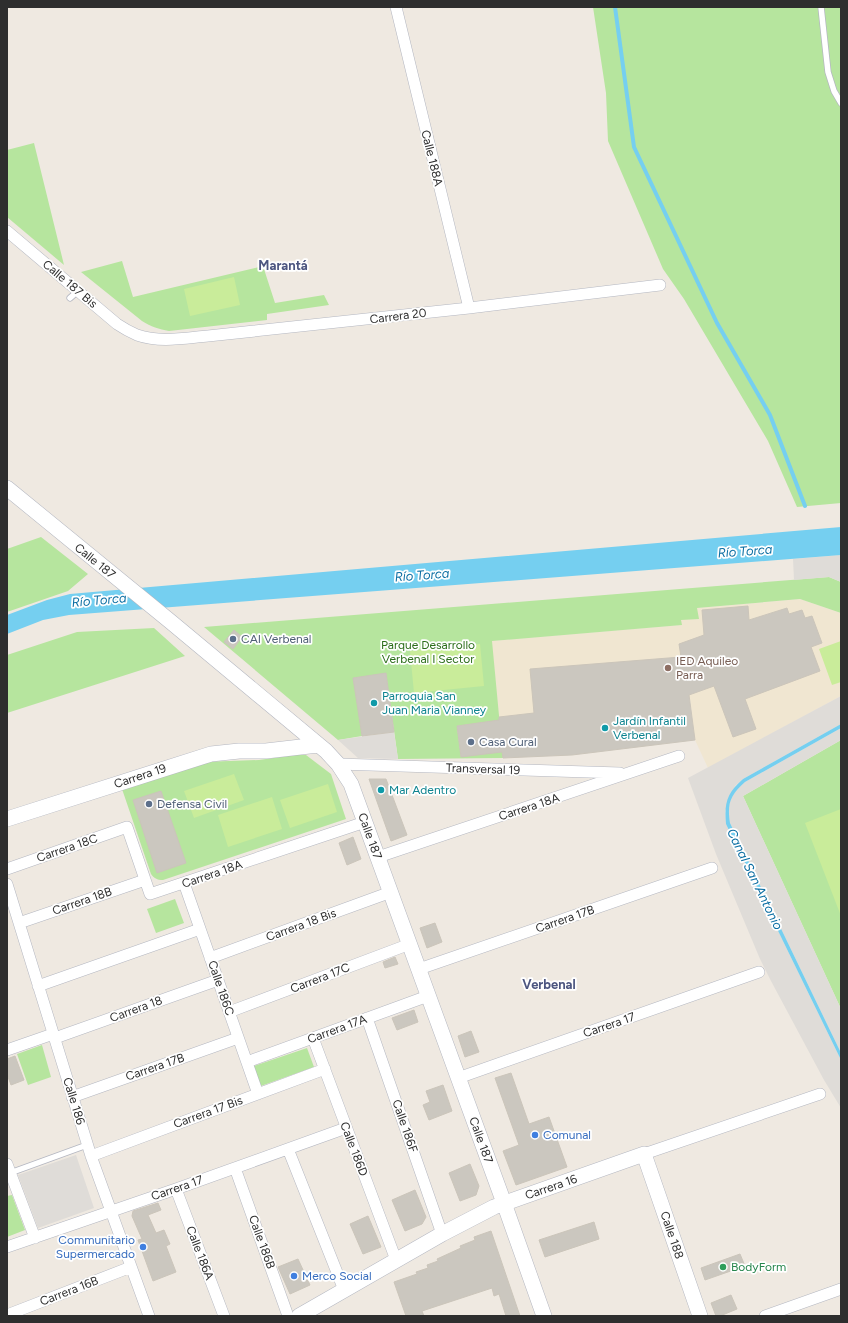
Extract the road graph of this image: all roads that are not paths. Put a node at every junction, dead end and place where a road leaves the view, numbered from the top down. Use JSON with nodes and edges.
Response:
{"nodes":[{"id":1,"x":396,"y":7,"type":"edge"},
{"id":2,"x":821,"y":7,"type":"edge"},
{"id":3,"x":841,"y":103,"type":"edge"},
{"id":4,"x":7,"y":231,"type":"edge"},
{"id":5,"x":660,"y":286,"type":"dead end"},
{"id":6,"x":469,"y":308,"type":"junction"},
{"id":7,"x":135,"y":334,"type":"joint"},
{"id":8,"x":7,"y":488,"type":"edge"},
{"id":9,"x":290,"y":722,"type":"junction"},
{"id":10,"x":318,"y":745,"type":"junction"},
{"id":11,"x":277,"y":750,"type":"junction"},
{"id":12,"x":679,"y":756,"type":"dead end"},
{"id":13,"x":338,"y":764,"type":"junction"},
{"id":14,"x":628,"y":774,"type":"junction"},
{"id":15,"x":7,"y":819,"type":"edge"},
{"id":16,"x":365,"y":822,"type":"junction"},
{"id":17,"x":378,"y":856,"type":"junction"},
{"id":18,"x":712,"y":868,"type":"dead end"},
{"id":19,"x":7,"y":869,"type":"edge"},
{"id":20,"x":145,"y":880,"type":"junction"},
{"id":21,"x":184,"y":883,"type":"junction"},
{"id":22,"x":7,"y":884,"type":"edge"},
{"id":23,"x":391,"y":892,"type":"junction"},
{"id":24,"x":19,"y":923,"type":"junction"},
{"id":25,"x":200,"y":929,"type":"junction"},
{"id":26,"x":410,"y":944,"type":"junction"},
{"id":27,"x":210,"y":958,"type":"junction"},
{"id":28,"x":419,"y":969,"type":"junction"},
{"id":29,"x":759,"y":972,"type":"dead end"},
{"id":30,"x":218,"y":980,"type":"junction"},
{"id":31,"x":38,"y":986,"type":"junction"},
{"id":32,"x":428,"y":996,"type":"junction"},
{"id":33,"x":229,"y":1012,"type":"junction"},
{"id":34,"x":367,"y":1018,"type":"junction"},
{"id":35,"x":54,"y":1036,"type":"junction"},
{"id":36,"x":238,"y":1038,"type":"junction"},
{"id":37,"x":313,"y":1038,"type":"junction"},
{"id":38,"x":7,"y":1050,"type":"edge"},
{"id":39,"x":247,"y":1062,"type":"junction"},
{"id":40,"x":324,"y":1069,"type":"junction"},
{"id":41,"x":458,"y":1078,"type":"junction"},
{"id":42,"x":258,"y":1094,"type":"junction"},
{"id":43,"x":820,"y":1094,"type":"dead end"},
{"id":44,"x":72,"y":1097,"type":"junction"},
{"id":45,"x":346,"y":1128,"type":"junction"},
{"id":46,"x":288,"y":1149,"type":"junction"},
{"id":47,"x":89,"y":1150,"type":"junction"},
{"id":48,"x":644,"y":1154,"type":"junction"},
{"id":49,"x":235,"y":1168,"type":"junction"},
{"id":50,"x":9,"y":1169,"type":"edge"},
{"id":51,"x":176,"y":1189,"type":"junction"},
{"id":52,"x":504,"y":1203,"type":"junction"},
{"id":53,"x":111,"y":1211,"type":"junction"},
{"id":54,"x":442,"y":1234,"type":"junction"},
{"id":55,"x":35,"y":1238,"type":"junction"},
{"id":56,"x":7,"y":1247,"type":"edge"},
{"id":57,"x":396,"y":1260,"type":"junction"},
{"id":58,"x":131,"y":1267,"type":"junction"},
{"id":59,"x":841,"y":1289,"type":"edge"},
{"id":60,"x":344,"y":1290,"type":"junction"},
{"id":61,"x":7,"y":1315,"type":"edge"},
{"id":62,"x":148,"y":1316,"type":"edge"},
{"id":63,"x":224,"y":1316,"type":"edge"},
{"id":64,"x":288,"y":1316,"type":"edge"},
{"id":65,"x":299,"y":1316,"type":"edge"},
{"id":66,"x":544,"y":1316,"type":"edge"},
{"id":67,"x":700,"y":1316,"type":"edge"},
{"id":68,"x":766,"y":1316,"type":"edge"}],
"edges":[{"from":1,"to":6,"type":"street","name":"Calle 188A"},
{"from":2,"to":3,"type":"lane"},
{"from":4,"to":7,"type":"street","name":"Calle 187 Bis"},
{"from":5,"to":6,"type":"street","name":"Carrera 20"},
{"from":6,"to":7,"type":"street","name":"Carrera 20"},
{"from":8,"to":9,"type":"street","name":"Calle 187"},
{"from":9,"to":10,"type":"street","name":"Calle 187"},
{"from":9,"to":11,"type":"street"},
{"from":10,"to":11,"type":"street","name":"Carrera 19"},
{"from":10,"to":13,"type":"street","name":"Calle 187"},
{"from":11,"to":15,"type":"street","name":"Carrera 19"},
{"from":12,"to":14,"type":"street","name":"Carrera 18A"},
{"from":13,"to":14,"type":"street","name":"Transversal 19"},
{"from":13,"to":16,"type":"street","name":"Calle 187"},
{"from":14,"to":17,"type":"street","name":"Carrera 18A"},
{"from":16,"to":17,"type":"street","name":"Calle 187"},
{"from":16,"to":21,"type":"street","name":"Carrera 18A"},
{"from":17,"to":23,"type":"street","name":"Calle 187"},
{"from":18,"to":28,"type":"street","name":"Carrera 17B"},
{"from":19,"to":20,"type":"street","name":"Carrera 18C"},
{"from":20,"to":21,"type":"street","name":"Carrera 18A"},
{"from":20,"to":24,"type":"street","name":"Carrera 18B"},
{"from":21,"to":25,"type":"street","name":"Calle 186C"},
{"from":22,"to":24,"type":"street","name":"Calle 186"},
{"from":23,"to":26,"type":"street","name":"Calle 187"},
{"from":23,"to":27,"type":"street","name":"Carrera 18 Bis"},
{"from":24,"to":31,"type":"street","name":"Calle 186"},
{"from":25,"to":27,"type":"street","name":"Calle 186C"},
{"from":25,"to":31,"type":"street"},
{"from":26,"to":28,"type":"street","name":"Calle 187"},
{"from":26,"to":33,"type":"street","name":"Carrera 17C"},
{"from":27,"to":30,"type":"street","name":"Calle 186C"},
{"from":28,"to":32,"type":"street","name":"Calle 187"},
{"from":29,"to":41,"type":"street","name":"Carrera 17"},
{"from":30,"to":33,"type":"street","name":"Calle 186C"},
{"from":30,"to":35,"type":"street","name":"Carrera 18"},
{"from":31,"to":35,"type":"street","name":"Calle 186"},
{"from":32,"to":34,"type":"street","name":"Carrera 17A"},
{"from":32,"to":41,"type":"street","name":"Calle 187"},
{"from":33,"to":36,"type":"street","name":"Calle 186C"},
{"from":34,"to":37,"type":"street","name":"Carrera 17A"},
{"from":34,"to":54,"type":"street","name":"Calle 186F"},
{"from":35,"to":38,"type":"street","name":"Carrera 18"},
{"from":35,"to":44,"type":"street","name":"Calle 186"},
{"from":36,"to":39,"type":"street","name":"Calle 186C"},
{"from":36,"to":44,"type":"street","name":"Carrera 17B"},
{"from":37,"to":39,"type":"street","name":"Carrera 17A"},
{"from":37,"to":40,"type":"street","name":"Calle 186D"},
{"from":39,"to":42,"type":"street","name":"Calle 186C"},
{"from":40,"to":42,"type":"street","name":"Carrera 17 Bis"},
{"from":40,"to":45,"type":"street","name":"Calle 186D"},
{"from":41,"to":52,"type":"street","name":"Calle 187"},
{"from":42,"to":47,"type":"street","name":"Carrera 17 Bis"},
{"from":43,"to":48,"type":"street","name":"Carrera 16"},
{"from":44,"to":47,"type":"street","name":"Calle 186"},
{"from":45,"to":46,"type":"street","name":"Carrera 17"},
{"from":45,"to":57,"type":"street","name":"Calle 186D"},
{"from":46,"to":49,"type":"street","name":"Carrera 17"},
{"from":46,"to":60,"type":"street"},
{"from":47,"to":50,"type":"lane"},
{"from":47,"to":53,"type":"street","name":"Calle 186"},
{"from":48,"to":52,"type":"street","name":"Carrera 16"},
{"from":48,"to":67,"type":"street","name":"Calle 188"},
{"from":49,"to":51,"type":"street","name":"Carrera 17"},
{"from":49,"to":64,"type":"street","name":"Calle 186B"},
{"from":50,"to":55,"type":"street"},
{"from":51,"to":53,"type":"street","name":"Carrera 17"},
{"from":51,"to":63,"type":"street","name":"Calle 186A"},
{"from":52,"to":54,"type":"street","name":"Carrera 16"},
{"from":52,"to":66,"type":"street","name":"Calle 187"},
{"from":53,"to":55,"type":"street","name":"Carrera 17"},
{"from":53,"to":58,"type":"street","name":"Calle 186"},
{"from":54,"to":57,"type":"street","name":"Carrera 16"},
{"from":55,"to":56,"type":"street","name":"Carrera 17"},
{"from":57,"to":60,"type":"street","name":"Carrera 16"},
{"from":58,"to":61,"type":"street","name":"Carrera 16B"},
{"from":58,"to":62,"type":"street","name":"Calle 186"},
{"from":59,"to":68,"type":"street"},
{"from":60,"to":65,"type":"street","name":"Carrera 16"}]}
